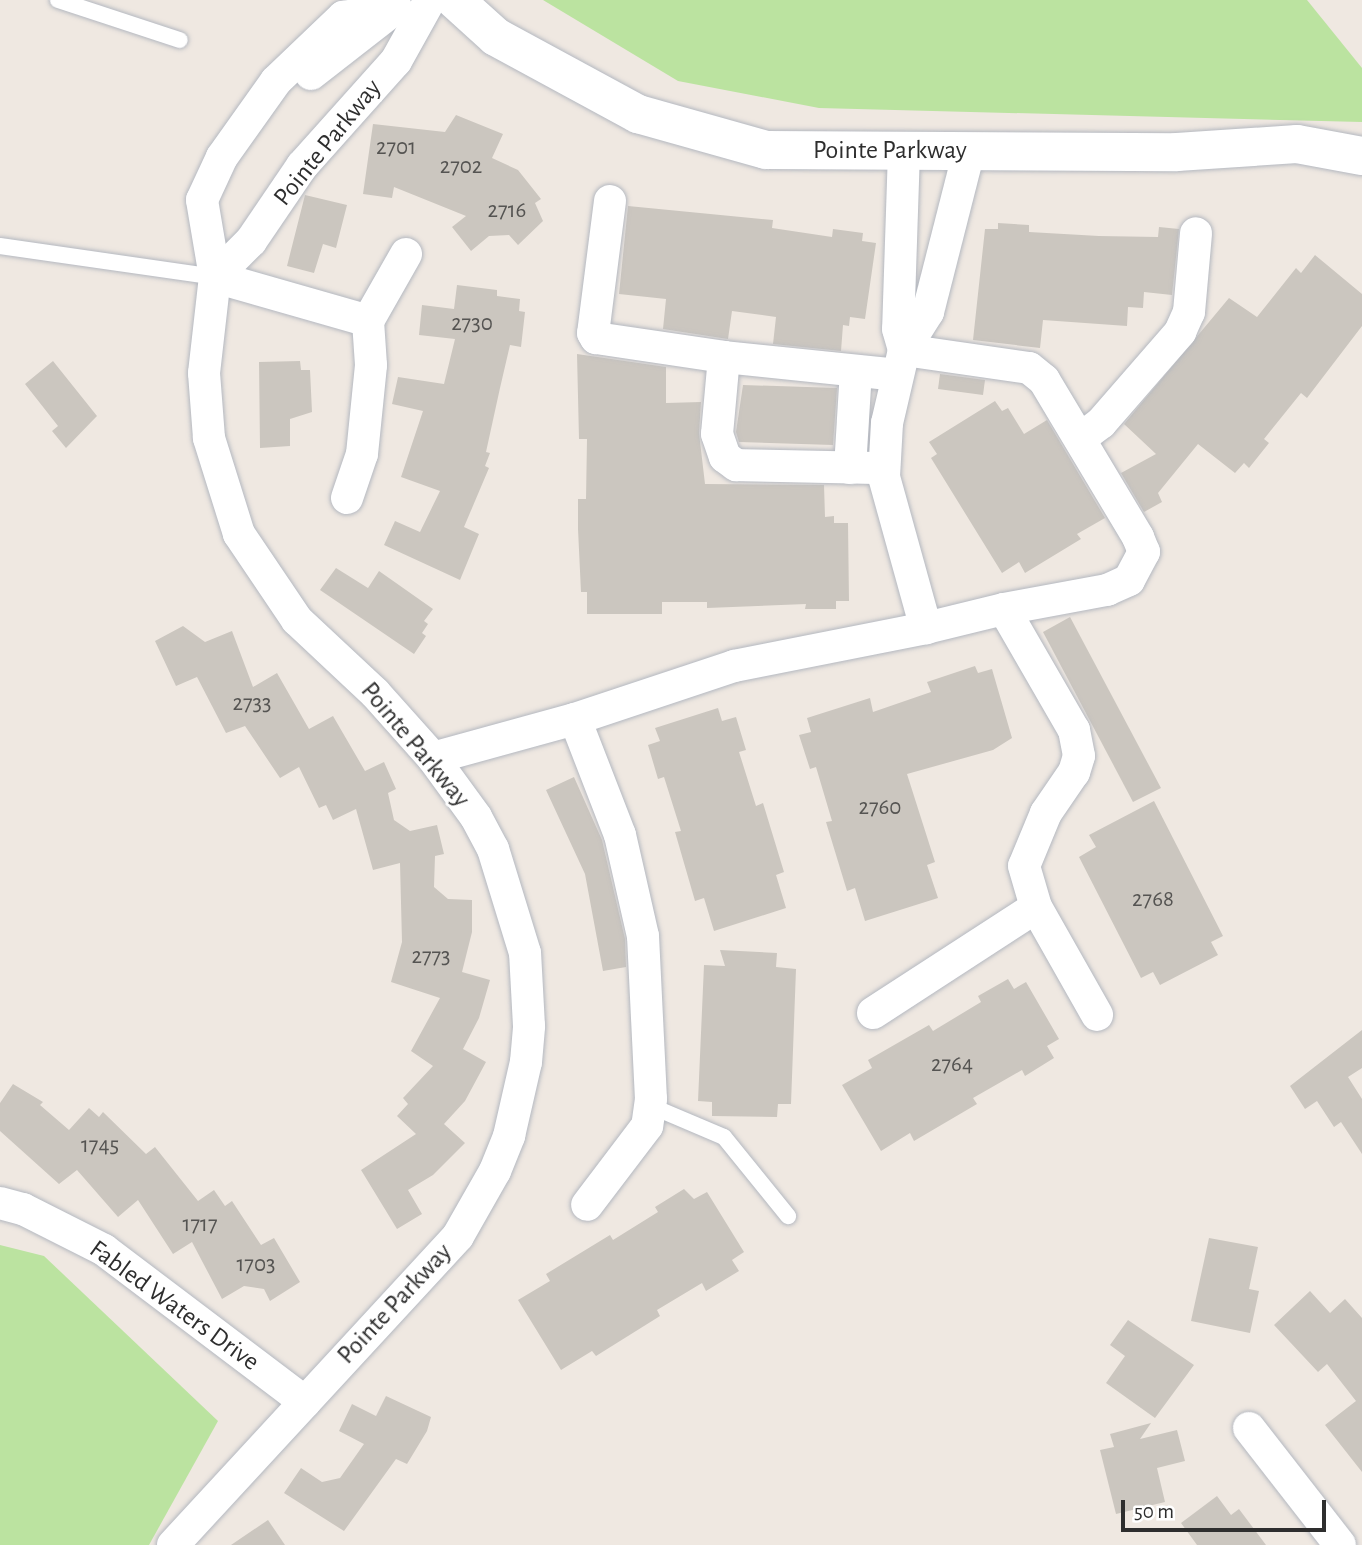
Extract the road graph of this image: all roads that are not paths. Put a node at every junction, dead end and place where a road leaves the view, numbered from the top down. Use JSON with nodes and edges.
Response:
{"nodes":[{"id":1,"x":58,"y":0,"type":"edge"},
{"id":2,"x":430,"y":0,"type":"edge"},
{"id":3,"x":455,"y":0,"type":"edge"},
{"id":4,"x":403,"y":4,"type":"edge"},
{"id":5,"x":180,"y":40,"type":"dead end"},
{"id":6,"x":904,"y":151,"type":"junction"},
{"id":7,"x":970,"y":151,"type":"junction"},
{"id":8,"x":1362,"y":156,"type":"edge"},
{"id":9,"x":610,"y":201,"type":"dead end"},
{"id":10,"x":1196,"y":233,"type":"dead end"},
{"id":11,"x":0,"y":246,"type":"edge"},
{"id":12,"x":405,"y":254,"type":"dead end"},
{"id":13,"x":900,"y":266,"type":"junction"},
{"id":14,"x":939,"y":267,"type":"junction"},
{"id":15,"x":215,"y":278,"type":"junction"},
{"id":16,"x":368,"y":321,"type":"junction"},
{"id":17,"x":724,"y":357,"type":"junction"},
{"id":18,"x":901,"y":362,"type":"junction"},
{"id":19,"x":856,"y":371,"type":"junction"},
{"id":20,"x":1081,"y":438,"type":"junction"},
{"id":21,"x":850,"y":468,"type":"junction"},
{"id":22,"x":884,"y":468,"type":"junction"},
{"id":23,"x":346,"y":499,"type":"dead end"},
{"id":24,"x":1004,"y":609,"type":"junction"},
{"id":25,"x":926,"y":628,"type":"junction"},
{"id":26,"x":575,"y":719,"type":"junction"},
{"id":27,"x":433,"y":758,"type":"junction"},
{"id":28,"x":1036,"y":907,"type":"junction"},
{"id":29,"x":873,"y":1013,"type":"dead end"},
{"id":30,"x":1097,"y":1015,"type":"dead end"},
{"id":31,"x":651,"y":1106,"type":"junction"},
{"id":32,"x":0,"y":1203,"type":"edge"},
{"id":33,"x":587,"y":1205,"type":"dead end"},
{"id":34,"x":788,"y":1216,"type":"dead end"},
{"id":35,"x":305,"y":1402,"type":"junction"},
{"id":36,"x":1249,"y":1428,"type":"dead end"},
{"id":37,"x":173,"y":1545,"type":"edge"},
{"id":38,"x":1340,"y":1545,"type":"edge"}],
"edges":[{"from":1,"to":5,"type":"lane"},
{"from":2,"to":15,"type":"street","name":"Pointe Parkway"},
{"from":3,"to":6,"type":"street","name":"Pointe Parkway"},
{"from":4,"to":15,"type":"street","name":"Pointe Parkway"},
{"from":6,"to":7,"type":"street","name":"Pointe Parkway"},
{"from":6,"to":13,"type":"street"},
{"from":7,"to":8,"type":"street","name":"Pointe Parkway"},
{"from":7,"to":14,"type":"street"},
{"from":9,"to":17,"type":"street"},
{"from":10,"to":20,"type":"street"},
{"from":11,"to":15,"type":"lane"},
{"from":12,"to":16,"type":"street"},
{"from":13,"to":14,"type":"street"},
{"from":13,"to":18,"type":"street"},
{"from":14,"to":18,"type":"street"},
{"from":15,"to":16,"type":"street"},
{"from":15,"to":27,"type":"street","name":"Pointe Parkway"},
{"from":16,"to":23,"type":"street"},
{"from":17,"to":19,"type":"street"},
{"from":17,"to":21,"type":"street"},
{"from":18,"to":19,"type":"street"},
{"from":18,"to":20,"type":"street"},
{"from":18,"to":22,"type":"street"},
{"from":19,"to":21,"type":"street"},
{"from":20,"to":24,"type":"street"},
{"from":21,"to":22,"type":"street"},
{"from":22,"to":25,"type":"street"},
{"from":24,"to":25,"type":"street"},
{"from":24,"to":28,"type":"street"},
{"from":25,"to":26,"type":"street"},
{"from":26,"to":27,"type":"street"},
{"from":26,"to":31,"type":"street"},
{"from":27,"to":35,"type":"street","name":"Pointe Parkway"},
{"from":28,"to":29,"type":"street"},
{"from":28,"to":30,"type":"street"},
{"from":31,"to":33,"type":"street"},
{"from":31,"to":34,"type":"lane"},
{"from":32,"to":35,"type":"street","name":"Fabled Waters Drive"},
{"from":35,"to":37,"type":"street","name":"Pointe Parkway"},
{"from":36,"to":38,"type":"street"}]}
